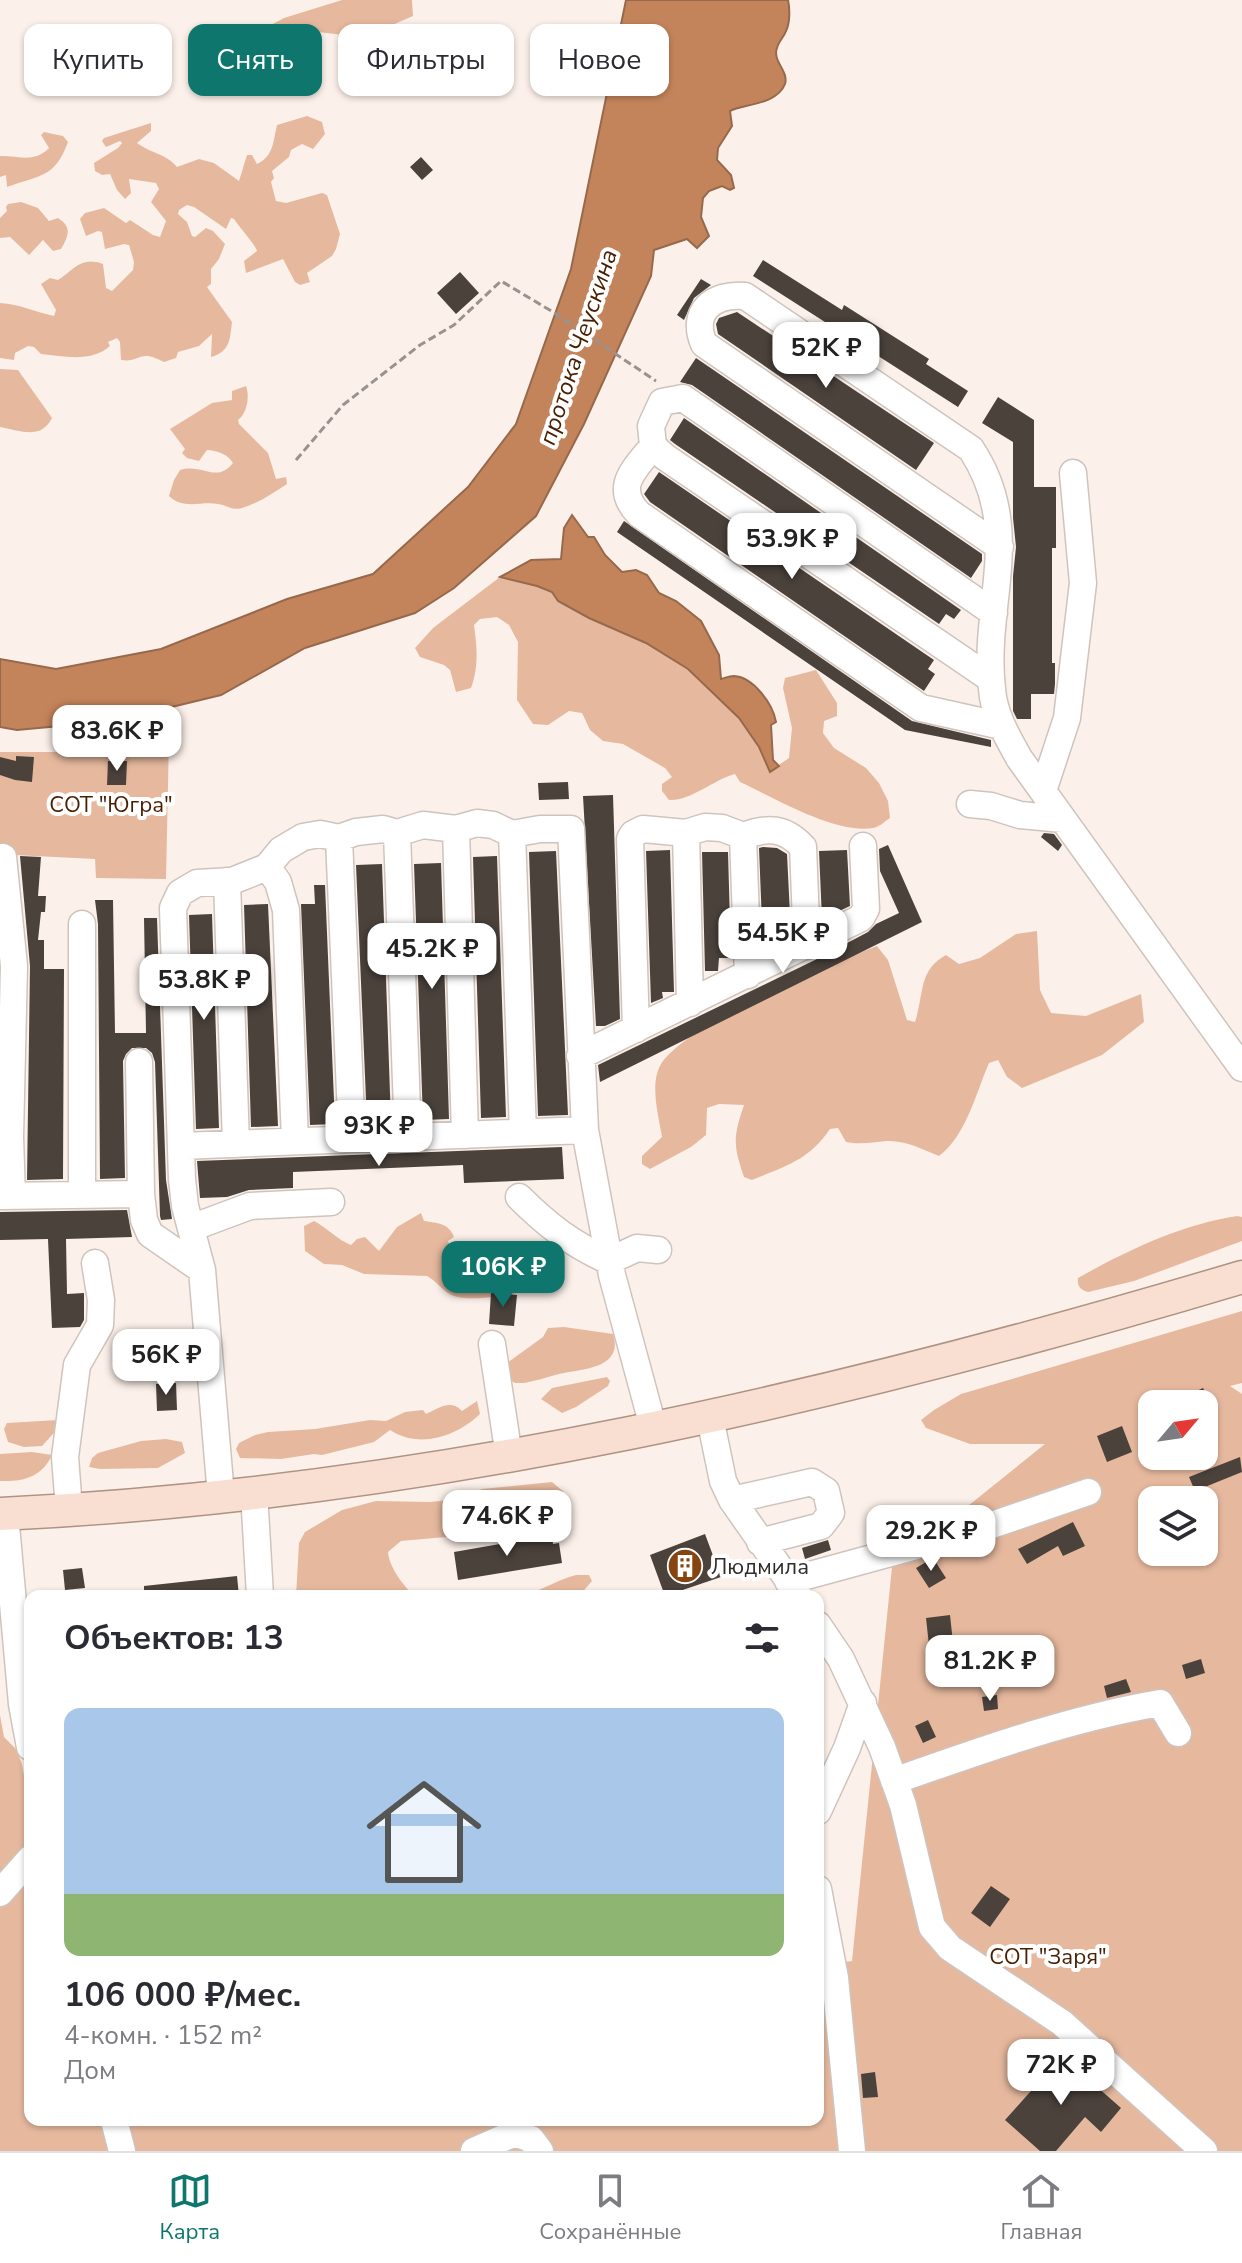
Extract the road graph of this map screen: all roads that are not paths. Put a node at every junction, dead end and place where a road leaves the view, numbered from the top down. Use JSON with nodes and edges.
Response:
{"nodes":[{"id":1,"x":653,"y":446,"type":"junction"},
{"id":2,"x":1073,"y":473,"type":"dead end"},
{"id":3,"x":1000,"y":547,"type":"junction"},
{"id":4,"x":994,"y":613,"type":"junction"},
{"id":5,"x":991,"y":679,"type":"junction"},
{"id":6,"x":1002,"y":726,"type":"junction"},
{"id":7,"x":1043,"y":791,"type":"junction"},
{"id":8,"x":970,"y":804,"type":"dead end"},
{"id":9,"x":1063,"y":819,"type":"junction"},
{"id":10,"x":456,"y":829,"type":"junction"},
{"id":11,"x":397,"y":833,"type":"junction"},
{"id":12,"x":686,"y":833,"type":"junction"},
{"id":13,"x":512,"y":834,"type":"junction"},
{"id":14,"x":743,"y":836,"type":"junction"},
{"id":15,"x":339,"y":838,"type":"junction"},
{"id":16,"x":863,"y":846,"type":"dead end"},
{"id":17,"x":3,"y":857,"type":"dead end"},
{"id":18,"x":267,"y":867,"type":"junction"},
{"id":19,"x":227,"y":881,"type":"junction"},
{"id":20,"x":82,"y":924,"type":"dead end"},
{"id":21,"x":807,"y":946,"type":"junction"},
{"id":22,"x":748,"y":975,"type":"junction"},
{"id":23,"x":690,"y":1003,"type":"junction"},
{"id":24,"x":636,"y":1029,"type":"junction"},
{"id":25,"x":580,"y":1056,"type":"junction"},
{"id":26,"x":139,"y":1062,"type":"dead end"},
{"id":27,"x":1242,"y":1068,"type":"edge"},
{"id":28,"x":585,"y":1130,"type":"junction"},
{"id":29,"x":523,"y":1132,"type":"junction"},
{"id":30,"x":465,"y":1135,"type":"junction"},
{"id":31,"x":5,"y":1137,"type":"edge"},
{"id":32,"x":408,"y":1137,"type":"junction"},
{"id":33,"x":352,"y":1139,"type":"junction"},
{"id":34,"x":295,"y":1141,"type":"junction"},
{"id":35,"x":236,"y":1144,"type":"junction"},
{"id":36,"x":181,"y":1146,"type":"junction"},
{"id":37,"x":141,"y":1194,"type":"junction"},
{"id":38,"x":82,"y":1195,"type":"junction"},
{"id":39,"x":6,"y":1196,"type":"edge"},
{"id":40,"x":519,"y":1197,"type":"dead end"},
{"id":41,"x":331,"y":1202,"type":"dead end"},
{"id":42,"x":191,"y":1228,"type":"junction"},
{"id":43,"x":658,"y":1250,"type":"dead end"},
{"id":44,"x":609,"y":1261,"type":"junction"},
{"id":45,"x":95,"y":1263,"type":"dead end"},
{"id":46,"x":202,"y":1270,"type":"junction"},
{"id":47,"x":1242,"y":1277,"type":"edge"},
{"id":48,"x":492,"y":1344,"type":"dead end"},
{"id":49,"x":710,"y":1418,"type":"junction"},
{"id":50,"x":654,"y":1430,"type":"junction"},
{"id":51,"x":509,"y":1456,"type":"junction"},
{"id":52,"x":254,"y":1492,"type":"junction"},
{"id":53,"x":1088,"y":1492,"type":"dead end"},
{"id":54,"x":221,"y":1496,"type":"junction"},
{"id":55,"x":732,"y":1500,"type":"junction"},
{"id":56,"x":69,"y":1509,"type":"junction"},
{"id":57,"x":2,"y":1514,"type":"edge"},
{"id":58,"x":760,"y":1542,"type":"junction"},
{"id":59,"x":794,"y":1588,"type":"edge"},
{"id":60,"x":260,"y":1590,"type":"edge"},
{"id":61,"x":824,"y":1634,"type":"edge"},
{"id":62,"x":16,"y":1661,"type":"edge"},
{"id":63,"x":863,"y":1703,"type":"junction"},
{"id":64,"x":24,"y":1715,"type":"edge"},
{"id":65,"x":1178,"y":1733,"type":"dead end"},
{"id":66,"x":894,"y":1781,"type":"junction"},
{"id":67,"x":824,"y":1796,"type":"edge"},
{"id":68,"x":24,"y":1866,"type":"edge"},
{"id":69,"x":0,"y":1893,"type":"edge"},
{"id":70,"x":824,"y":1920,"type":"edge"},
{"id":71,"x":116,"y":2126,"type":"edge"},
{"id":72,"x":122,"y":2151,"type":"edge"},
{"id":73,"x":474,"y":2151,"type":"edge"},
{"id":74,"x":540,"y":2151,"type":"edge"},
{"id":75,"x":852,"y":2151,"type":"edge"},
{"id":76,"x":1204,"y":2151,"type":"edge"}],
"edges":[{"from":1,"to":4,"type":"street"},
{"from":1,"to":5,"type":"street"},
{"from":1,"to":6,"type":"street"},
{"from":2,"to":7,"type":"street"},
{"from":3,"to":3,"type":"street"},
{"from":3,"to":4,"type":"street"},
{"from":4,"to":5,"type":"street"},
{"from":5,"to":6,"type":"street"},
{"from":6,"to":7,"type":"street"},
{"from":7,"to":9,"type":"street"},
{"from":8,"to":9,"type":"street"},
{"from":9,"to":27,"type":"street"},
{"from":10,"to":11,"type":"street"},
{"from":10,"to":13,"type":"street"},
{"from":10,"to":30,"type":"street"},
{"from":11,"to":15,"type":"street"},
{"from":11,"to":32,"type":"street"},
{"from":12,"to":14,"type":"street"},
{"from":12,"to":23,"type":"street"},
{"from":12,"to":24,"type":"street"},
{"from":13,"to":25,"type":"street"},
{"from":13,"to":29,"type":"street"},
{"from":14,"to":21,"type":"street"},
{"from":14,"to":22,"type":"street"},
{"from":15,"to":18,"type":"street"},
{"from":15,"to":33,"type":"street"},
{"from":16,"to":21,"type":"street"},
{"from":17,"to":31,"type":"street"},
{"from":18,"to":19,"type":"street"},
{"from":18,"to":34,"type":"street"},
{"from":19,"to":35,"type":"street"},
{"from":19,"to":36,"type":"street"},
{"from":20,"to":38,"type":"street"},
{"from":21,"to":22,"type":"street"},
{"from":22,"to":23,"type":"street"},
{"from":23,"to":24,"type":"street"},
{"from":24,"to":25,"type":"street"},
{"from":25,"to":28,"type":"street"},
{"from":26,"to":37,"type":"street"},
{"from":28,"to":29,"type":"street"},
{"from":28,"to":44,"type":"street"},
{"from":29,"to":30,"type":"street"},
{"from":30,"to":32,"type":"street"},
{"from":31,"to":39,"type":"street"},
{"from":32,"to":33,"type":"street"},
{"from":33,"to":34,"type":"street"},
{"from":34,"to":35,"type":"street"},
{"from":35,"to":36,"type":"street"},
{"from":36,"to":42,"type":"street"},
{"from":37,"to":38,"type":"street"},
{"from":37,"to":46,"type":"street"},
{"from":38,"to":39,"type":"street"},
{"from":40,"to":44,"type":"street"},
{"from":41,"to":42,"type":"street"},
{"from":42,"to":46,"type":"street"},
{"from":43,"to":44,"type":"street"},
{"from":44,"to":50,"type":"street"},
{"from":45,"to":56,"type":"street"},
{"from":46,"to":54,"type":"street"},
{"from":47,"to":49,"type":"main road"},
{"from":48,"to":51,"type":"street"},
{"from":49,"to":50,"type":"main road"},
{"from":49,"to":55,"type":"street"},
{"from":50,"to":51,"type":"main road"},
{"from":51,"to":52,"type":"main road"},
{"from":52,"to":54,"type":"main road"},
{"from":52,"to":60,"type":"street"},
{"from":53,"to":59,"type":"street"},
{"from":54,"to":56,"type":"main road"},
{"from":55,"to":58,"type":"street"},
{"from":55,"to":58,"type":"street"},
{"from":56,"to":57,"type":"main road"},
{"from":57,"to":62,"type":"street"},
{"from":58,"to":59,"type":"street"},
{"from":61,"to":63,"type":"street"},
{"from":62,"to":64,"type":"street"},
{"from":63,"to":66,"type":"street"},
{"from":63,"to":67,"type":"street"},
{"from":65,"to":66,"type":"street"},
{"from":66,"to":76,"type":"street"},
{"from":68,"to":69,"type":"street"},
{"from":70,"to":75,"type":"street"},
{"from":71,"to":72,"type":"street"},
{"from":73,"to":74,"type":"street"}]}
